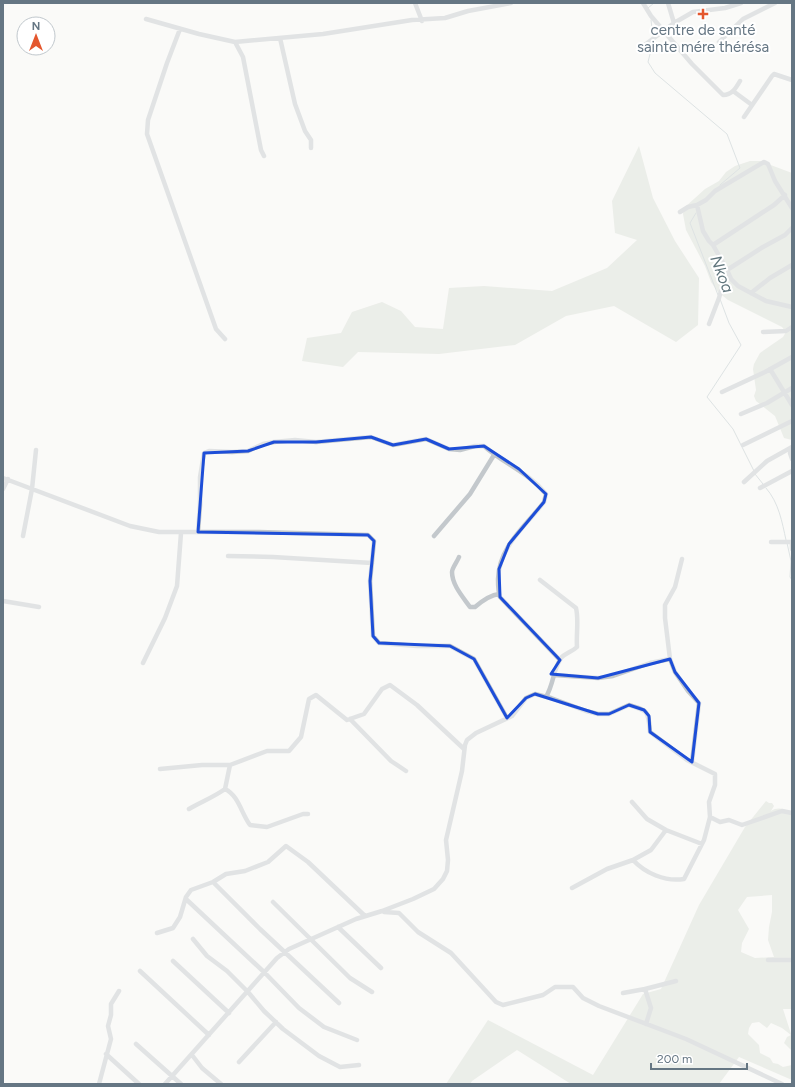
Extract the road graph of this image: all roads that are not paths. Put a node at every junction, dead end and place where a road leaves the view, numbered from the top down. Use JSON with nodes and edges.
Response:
{"nodes":[{"id":1,"x":415,"y":3,"type":"edge"},
{"id":2,"x":511,"y":3,"type":"edge"},
{"id":3,"x":643,"y":3,"type":"edge"},
{"id":4,"x":668,"y":3,"type":"edge"},
{"id":5,"x":741,"y":3,"type":"edge"},
{"id":6,"x":775,"y":3,"type":"edge"},
{"id":7,"x":146,"y":19,"type":"dead end"},
{"id":8,"x":422,"y":21,"type":"junction"},
{"id":9,"x":674,"y":23,"type":"junction"},
{"id":10,"x":180,"y":29,"type":"junction"},
{"id":11,"x":664,"y":31,"type":"junction"},
{"id":12,"x":280,"y":38,"type":"junction"},
{"id":13,"x":235,"y":42,"type":"junction"},
{"id":14,"x":719,"y":42,"type":"dead end"},
{"id":15,"x":642,"y":47,"type":"dead end"},
{"id":16,"x":792,"y":80,"type":"edge"},
{"id":17,"x":740,"y":81,"type":"dead end"},
{"id":18,"x":734,"y":91,"type":"junction"},
{"id":19,"x":752,"y":105,"type":"junction"},
{"id":20,"x":744,"y":117,"type":"dead end"},
{"id":21,"x":311,"y":148,"type":"dead end"},
{"id":22,"x":264,"y":156,"type":"dead end"},
{"id":23,"x":784,"y":195,"type":"junction"},
{"id":24,"x":697,"y":205,"type":"junction"},
{"id":25,"x":792,"y":208,"type":"edge"},
{"id":26,"x":680,"y":212,"type":"dead end"},
{"id":27,"x":792,"y":228,"type":"edge"},
{"id":28,"x":714,"y":245,"type":"junction"},
{"id":29,"x":792,"y":265,"type":"edge"},
{"id":30,"x":728,"y":270,"type":"junction"},
{"id":31,"x":751,"y":292,"type":"junction"},
{"id":32,"x":792,"y":307,"type":"edge"},
{"id":33,"x":709,"y":324,"type":"dead end"},
{"id":34,"x":792,"y":327,"type":"edge"},
{"id":35,"x":763,"y":332,"type":"dead end"},
{"id":36,"x":225,"y":339,"type":"dead end"},
{"id":37,"x":792,"y":356,"type":"edge"},
{"id":38,"x":770,"y":369,"type":"junction"},
{"id":39,"x":792,"y":388,"type":"edge"},
{"id":40,"x":722,"y":392,"type":"dead end"},
{"id":41,"x":785,"y":392,"type":"junction"},
{"id":42,"x":792,"y":405,"type":"edge"},
{"id":43,"x":741,"y":414,"type":"dead end"},
{"id":44,"x":792,"y":421,"type":"edge"},
{"id":45,"x":743,"y":445,"type":"dead end"},
{"id":46,"x":792,"y":448,"type":"edge"},
{"id":47,"x":36,"y":450,"type":"dead end"},
{"id":48,"x":494,"y":455,"type":"junction"},
{"id":49,"x":792,"y":459,"type":"edge"},
{"id":50,"x":792,"y":471,"type":"edge"},
{"id":51,"x":5,"y":479,"type":"edge"},
{"id":52,"x":744,"y":482,"type":"dead end"},
{"id":53,"x":760,"y":488,"type":"dead end"},
{"id":54,"x":3,"y":489,"type":"edge"},
{"id":55,"x":32,"y":489,"type":"junction"},
{"id":56,"x":198,"y":532,"type":"junction"},
{"id":57,"x":181,"y":533,"type":"junction"},
{"id":58,"x":23,"y":536,"type":"dead end"},
{"id":59,"x":434,"y":536,"type":"dead end"},
{"id":60,"x":771,"y":542,"type":"dead end"},
{"id":61,"x":792,"y":542,"type":"edge"},
{"id":62,"x":792,"y":549,"type":"edge"},
{"id":63,"x":228,"y":556,"type":"dead end"},
{"id":64,"x":459,"y":558,"type":"dead end"},
{"id":65,"x":682,"y":559,"type":"dead end"},
{"id":66,"x":372,"y":563,"type":"junction"},
{"id":67,"x":540,"y":580,"type":"dead end"},
{"id":68,"x":499,"y":594,"type":"junction"},
{"id":69,"x":3,"y":601,"type":"edge"},
{"id":70,"x":39,"y":606,"type":"dead end"},
{"id":71,"x":670,"y":659,"type":"junction"},
{"id":72,"x":560,"y":660,"type":"junction"},
{"id":73,"x":143,"y":663,"type":"dead end"},
{"id":74,"x":554,"y":675,"type":"junction"},
{"id":75,"x":546,"y":697,"type":"junction"},
{"id":76,"x":507,"y":718,"type":"junction"},
{"id":77,"x":350,"y":719,"type":"junction"},
{"id":78,"x":464,"y":749,"type":"junction"},
{"id":79,"x":692,"y":762,"type":"junction"},
{"id":80,"x":230,"y":765,"type":"junction"},
{"id":81,"x":160,"y":769,"type":"dead end"},
{"id":82,"x":406,"y":771,"type":"dead end"},
{"id":83,"x":225,"y":789,"type":"junction"},
{"id":84,"x":632,"y":802,"type":"dead end"},
{"id":85,"x":189,"y":809,"type":"dead end"},
{"id":86,"x":792,"y":813,"type":"edge"},
{"id":87,"x":308,"y":814,"type":"dead end"},
{"id":88,"x":710,"y":817,"type":"junction"},
{"id":89,"x":666,"y":830,"type":"junction"},
{"id":90,"x":702,"y":844,"type":"junction"},
{"id":91,"x":633,"y":860,"type":"junction"},
{"id":92,"x":213,"y":882,"type":"junction"},
{"id":93,"x":572,"y":888,"type":"dead end"},
{"id":94,"x":187,"y":900,"type":"dead end"},
{"id":95,"x":273,"y":902,"type":"dead end"},
{"id":96,"x":382,"y":912,"type":"junction"},
{"id":97,"x":365,"y":916,"type":"junction"},
{"id":98,"x":338,"y":927,"type":"junction"},
{"id":99,"x":157,"y":933,"type":"dead end"},
{"id":100,"x":193,"y":939,"type":"dead end"},
{"id":101,"x":311,"y":940,"type":"junction"},
{"id":102,"x":284,"y":952,"type":"junction"},
{"id":103,"x":768,"y":960,"type":"dead end"},
{"id":104,"x":792,"y":960,"type":"edge"},
{"id":105,"x":173,"y":961,"type":"dead end"},
{"id":106,"x":381,"y":968,"type":"dead end"},
{"id":107,"x":140,"y":971,"type":"dead end"},
{"id":108,"x":265,"y":973,"type":"junction"},
{"id":109,"x":676,"y":981,"type":"dead end"},
{"id":110,"x":645,"y":989,"type":"junction"},
{"id":111,"x":119,"y":991,"type":"dead end"},
{"id":112,"x":248,"y":992,"type":"junction"},
{"id":113,"x":372,"y":992,"type":"dead end"},
{"id":114,"x":623,"y":993,"type":"dead end"},
{"id":115,"x":339,"y":1003,"type":"dead end"},
{"id":116,"x":229,"y":1014,"type":"junction"},
{"id":117,"x":276,"y":1022,"type":"junction"},
{"id":118,"x":646,"y":1024,"type":"junction"},
{"id":119,"x":210,"y":1035,"type":"junction"},
{"id":120,"x":357,"y":1040,"type":"dead end"},
{"id":121,"x":136,"y":1044,"type":"dead end"},
{"id":122,"x":106,"y":1054,"type":"junction"},
{"id":123,"x":192,"y":1055,"type":"junction"},
{"id":124,"x":239,"y":1062,"type":"dead end"},
{"id":125,"x":359,"y":1066,"type":"dead end"},
{"id":126,"x":172,"y":1077,"type":"junction"},
{"id":127,"x":98,"y":1084,"type":"edge"},
{"id":128,"x":139,"y":1084,"type":"edge"},
{"id":129,"x":165,"y":1084,"type":"edge"},
{"id":130,"x":181,"y":1084,"type":"edge"},
{"id":131,"x":220,"y":1084,"type":"edge"},
{"id":132,"x":782,"y":1084,"type":"edge"}],
"edges":[{"from":1,"to":8,"type":"street"},
{"from":2,"to":8,"type":"street"},
{"from":3,"to":11,"type":"street"},
{"from":4,"to":9,"type":"street"},
{"from":5,"to":9,"type":"street"},
{"from":6,"to":14,"type":"street"},
{"from":7,"to":10,"type":"street"},
{"from":8,"to":12,"type":"street"},
{"from":9,"to":11,"type":"street"},
{"from":10,"to":13,"type":"street"},
{"from":10,"to":36,"type":"street"},
{"from":11,"to":15,"type":"street"},
{"from":11,"to":18,"type":"street"},
{"from":12,"to":13,"type":"street"},
{"from":12,"to":21,"type":"street"},
{"from":13,"to":22,"type":"street"},
{"from":16,"to":19,"type":"street"},
{"from":17,"to":18,"type":"street"},
{"from":18,"to":19,"type":"street"},
{"from":19,"to":20,"type":"street"},
{"from":23,"to":24,"type":"street"},
{"from":23,"to":25,"type":"street"},
{"from":23,"to":28,"type":"street"},
{"from":24,"to":26,"type":"street"},
{"from":24,"to":28,"type":"street"},
{"from":27,"to":30,"type":"street"},
{"from":28,"to":30,"type":"street"},
{"from":29,"to":31,"type":"street"},
{"from":30,"to":31,"type":"street"},
{"from":30,"to":33,"type":"street"},
{"from":31,"to":32,"type":"street"},
{"from":34,"to":35,"type":"street"},
{"from":37,"to":38,"type":"street"},
{"from":38,"to":40,"type":"street"},
{"from":38,"to":41,"type":"street"},
{"from":39,"to":41,"type":"street"},
{"from":41,"to":42,"type":"street"},
{"from":41,"to":43,"type":"street"},
{"from":44,"to":45,"type":"street"},
{"from":46,"to":49,"type":"street"},
{"from":46,"to":52,"type":"street"},
{"from":47,"to":55,"type":"street"},
{"from":48,"to":56,"type":"street"},
{"from":48,"to":59,"type":"street"},
{"from":48,"to":68,"type":"street"},
{"from":50,"to":53,"type":"street"},
{"from":51,"to":54,"type":"street"},
{"from":51,"to":55,"type":"street"},
{"from":55,"to":57,"type":"street"},
{"from":55,"to":58,"type":"street"},
{"from":56,"to":57,"type":"street"},
{"from":56,"to":66,"type":"street"},
{"from":57,"to":73,"type":"street"},
{"from":60,"to":61,"type":"street"},
{"from":61,"to":62,"type":"street"},
{"from":63,"to":66,"type":"street"},
{"from":64,"to":68,"type":"street"},
{"from":65,"to":71,"type":"street"},
{"from":66,"to":76,"type":"street"},
{"from":67,"to":72,"type":"street"},
{"from":68,"to":72,"type":"street"},
{"from":69,"to":70,"type":"street"},
{"from":71,"to":74,"type":"street"},
{"from":71,"to":79,"type":"street"},
{"from":72,"to":74,"type":"street"},
{"from":74,"to":75,"type":"street"},
{"from":75,"to":76,"type":"street"},
{"from":75,"to":79,"type":"street"},
{"from":76,"to":78,"type":"street"},
{"from":77,"to":78,"type":"street"},
{"from":77,"to":80,"type":"street"},
{"from":77,"to":82,"type":"street"},
{"from":78,"to":96,"type":"street"},
{"from":79,"to":88,"type":"street"},
{"from":80,"to":81,"type":"street"},
{"from":80,"to":83,"type":"street"},
{"from":83,"to":85,"type":"street"},
{"from":83,"to":87,"type":"street"},
{"from":84,"to":89,"type":"street"},
{"from":86,"to":88,"type":"street"},
{"from":88,"to":90,"type":"street"},
{"from":89,"to":90,"type":"street"},
{"from":89,"to":91,"type":"street"},
{"from":90,"to":91,"type":"street"},
{"from":91,"to":93,"type":"street"},
{"from":92,"to":97,"type":"street"},
{"from":92,"to":99,"type":"street"},
{"from":92,"to":102,"type":"street"},
{"from":94,"to":108,"type":"street"},
{"from":95,"to":101,"type":"street"},
{"from":96,"to":97,"type":"street"},
{"from":96,"to":118,"type":"street"},
{"from":97,"to":98,"type":"street"},
{"from":98,"to":101,"type":"street"},
{"from":98,"to":106,"type":"street"},
{"from":100,"to":112,"type":"street"},
{"from":101,"to":102,"type":"street"},
{"from":101,"to":113,"type":"street"},
{"from":102,"to":108,"type":"street"},
{"from":102,"to":115,"type":"street"},
{"from":103,"to":104,"type":"street"},
{"from":105,"to":116,"type":"street"},
{"from":107,"to":119,"type":"street"},
{"from":108,"to":112,"type":"street"},
{"from":108,"to":120,"type":"street"},
{"from":109,"to":110,"type":"street"},
{"from":110,"to":114,"type":"street"},
{"from":110,"to":118,"type":"street"},
{"from":111,"to":122,"type":"street"},
{"from":112,"to":116,"type":"street"},
{"from":112,"to":117,"type":"street"},
{"from":116,"to":119,"type":"street"},
{"from":117,"to":124,"type":"street"},
{"from":117,"to":125,"type":"street"},
{"from":118,"to":132,"type":"street"},
{"from":119,"to":123,"type":"street"},
{"from":121,"to":126,"type":"street"},
{"from":122,"to":127,"type":"street"},
{"from":122,"to":128,"type":"street"},
{"from":123,"to":126,"type":"street"},
{"from":123,"to":131,"type":"street"},
{"from":126,"to":129,"type":"street"},
{"from":126,"to":130,"type":"street"}]}
